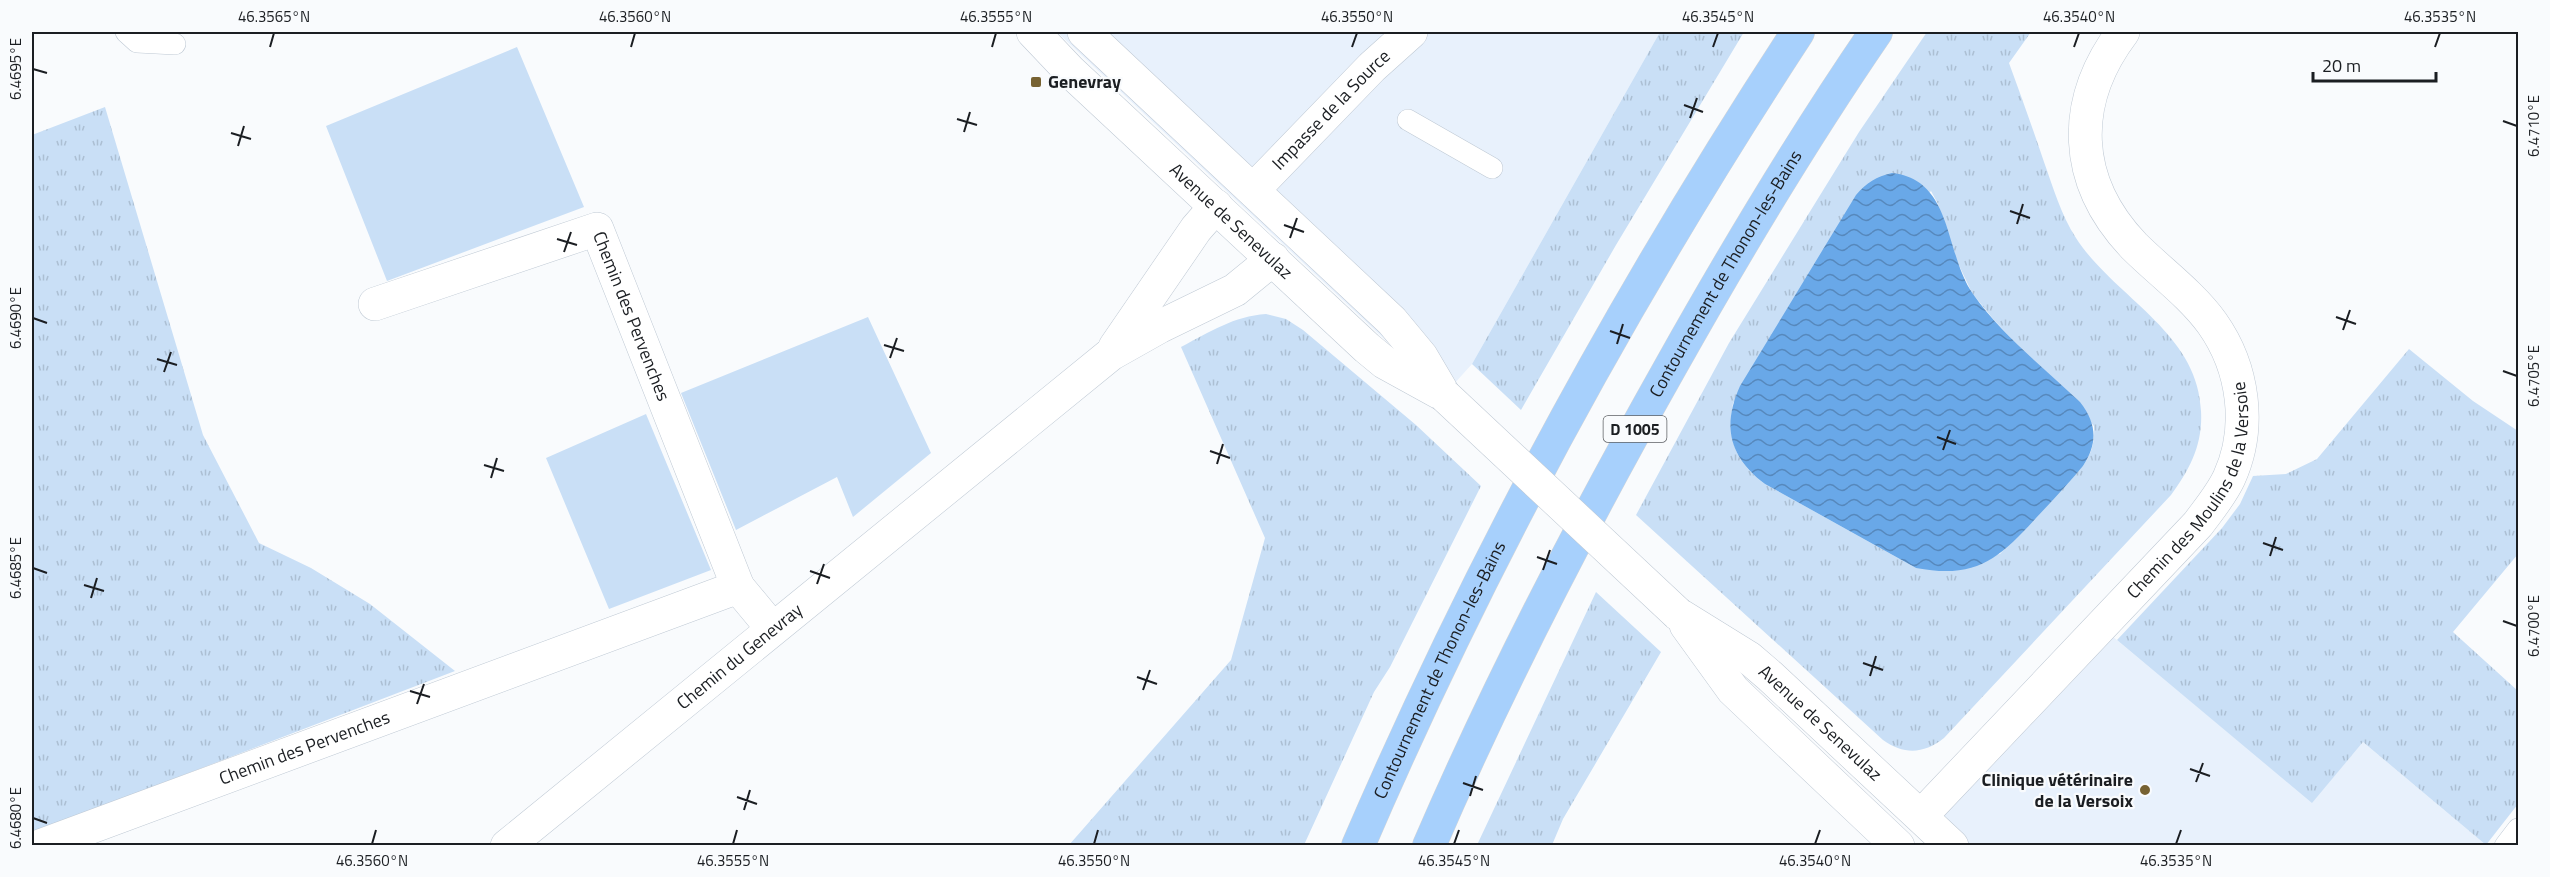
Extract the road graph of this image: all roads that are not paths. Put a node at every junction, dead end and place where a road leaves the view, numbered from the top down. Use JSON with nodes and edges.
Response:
{"nodes":[{"id":1,"x":126,"y":32,"type":"edge"},
{"id":2,"x":1033,"y":32,"type":"edge"},
{"id":3,"x":1084,"y":32,"type":"edge"},
{"id":4,"x":1411,"y":32,"type":"edge"},
{"id":5,"x":1798,"y":32,"type":"edge"},
{"id":6,"x":1876,"y":32,"type":"edge"},
{"id":7,"x":2123,"y":32,"type":"edge"},
{"id":8,"x":175,"y":44,"type":"dead end"},
{"id":9,"x":1408,"y":120,"type":"dead end"},
{"id":10,"x":1492,"y":168,"type":"dead end"},
{"id":11,"x":1253,"y":190,"type":"junction"},
{"id":12,"x":1216,"y":206,"type":"junction"},
{"id":13,"x":1298,"y":233,"type":"junction"},
{"id":14,"x":1273,"y":260,"type":"junction"},
{"id":15,"x":375,"y":304,"type":"dead end"},
{"id":16,"x":1111,"y":354,"type":"junction"},
{"id":17,"x":1444,"y":395,"type":"junction"},
{"id":18,"x":738,"y":587,"type":"junction"},
{"id":19,"x":1678,"y":614,"type":"junction"},
{"id":20,"x":772,"y":628,"type":"junction"},
{"id":21,"x":1921,"y":816,"type":"junction"},
{"id":22,"x":2518,"y":829,"type":"edge"},
{"id":23,"x":1897,"y":845,"type":"edge"},
{"id":24,"x":40,"y":846,"type":"edge"},
{"id":25,"x":507,"y":846,"type":"edge"},
{"id":26,"x":1358,"y":846,"type":"edge"},
{"id":27,"x":1429,"y":846,"type":"edge"},
{"id":28,"x":1952,"y":846,"type":"edge"},
{"id":29,"x":2505,"y":846,"type":"edge"}],
"edges":[{"from":1,"to":8,"type":"lane"},
{"from":2,"to":12,"type":"street","name":"Avenue de Senevulaz"},
{"from":3,"to":11,"type":"street","name":"Avenue de Senevulaz"},
{"from":4,"to":11,"type":"street","name":"Impasse de la Source"},
{"from":5,"to":26,"type":"highway","name":"Contournement de Thonon-les-Bains"},
{"from":6,"to":27,"type":"highway","name":"Contournement de Thonon-les-Bains","number":"D 1005"},
{"from":7,"to":21,"type":"street","name":"Chemin des Moulins de la Versoie"},
{"from":9,"to":10,"type":"lane"},
{"from":11,"to":12,"type":"street"},
{"from":11,"to":13,"type":"street","name":"Avenue de Senevulaz"},
{"from":12,"to":14,"type":"street","name":"Avenue de Senevulaz"},
{"from":12,"to":16,"type":"street","name":"Chemin du Genevray"},
{"from":13,"to":14,"type":"street","name":"Chemin du Genevray"},
{"from":13,"to":17,"type":"street","name":"Avenue de Senevulaz"},
{"from":14,"to":16,"type":"street","name":"Chemin du Genevray"},
{"from":14,"to":17,"type":"street","name":"Avenue de Senevulaz"},
{"from":15,"to":18,"type":"street","name":"Chemin des Pervenches"},
{"from":16,"to":20,"type":"street","name":"Chemin du Genevray"},
{"from":17,"to":19,"type":"street","name":"Avenue de Senevulaz","bridge":true},
{"from":18,"to":20,"type":"street","name":"Chemin des Pervenches"},
{"from":18,"to":24,"type":"street","name":"Chemin des Pervenches"},
{"from":19,"to":21,"type":"street","name":"Avenue de Senevulaz"},
{"from":19,"to":23,"type":"street","name":"Avenue de Senevulaz"},
{"from":20,"to":25,"type":"street","name":"Chemin du Genevray"},
{"from":21,"to":23,"type":"street","name":"Chemin des Moulins de la Versoie"},
{"from":21,"to":28,"type":"street","name":"Avenue de Senevulaz"},
{"from":22,"to":29,"type":"lane"}]}
